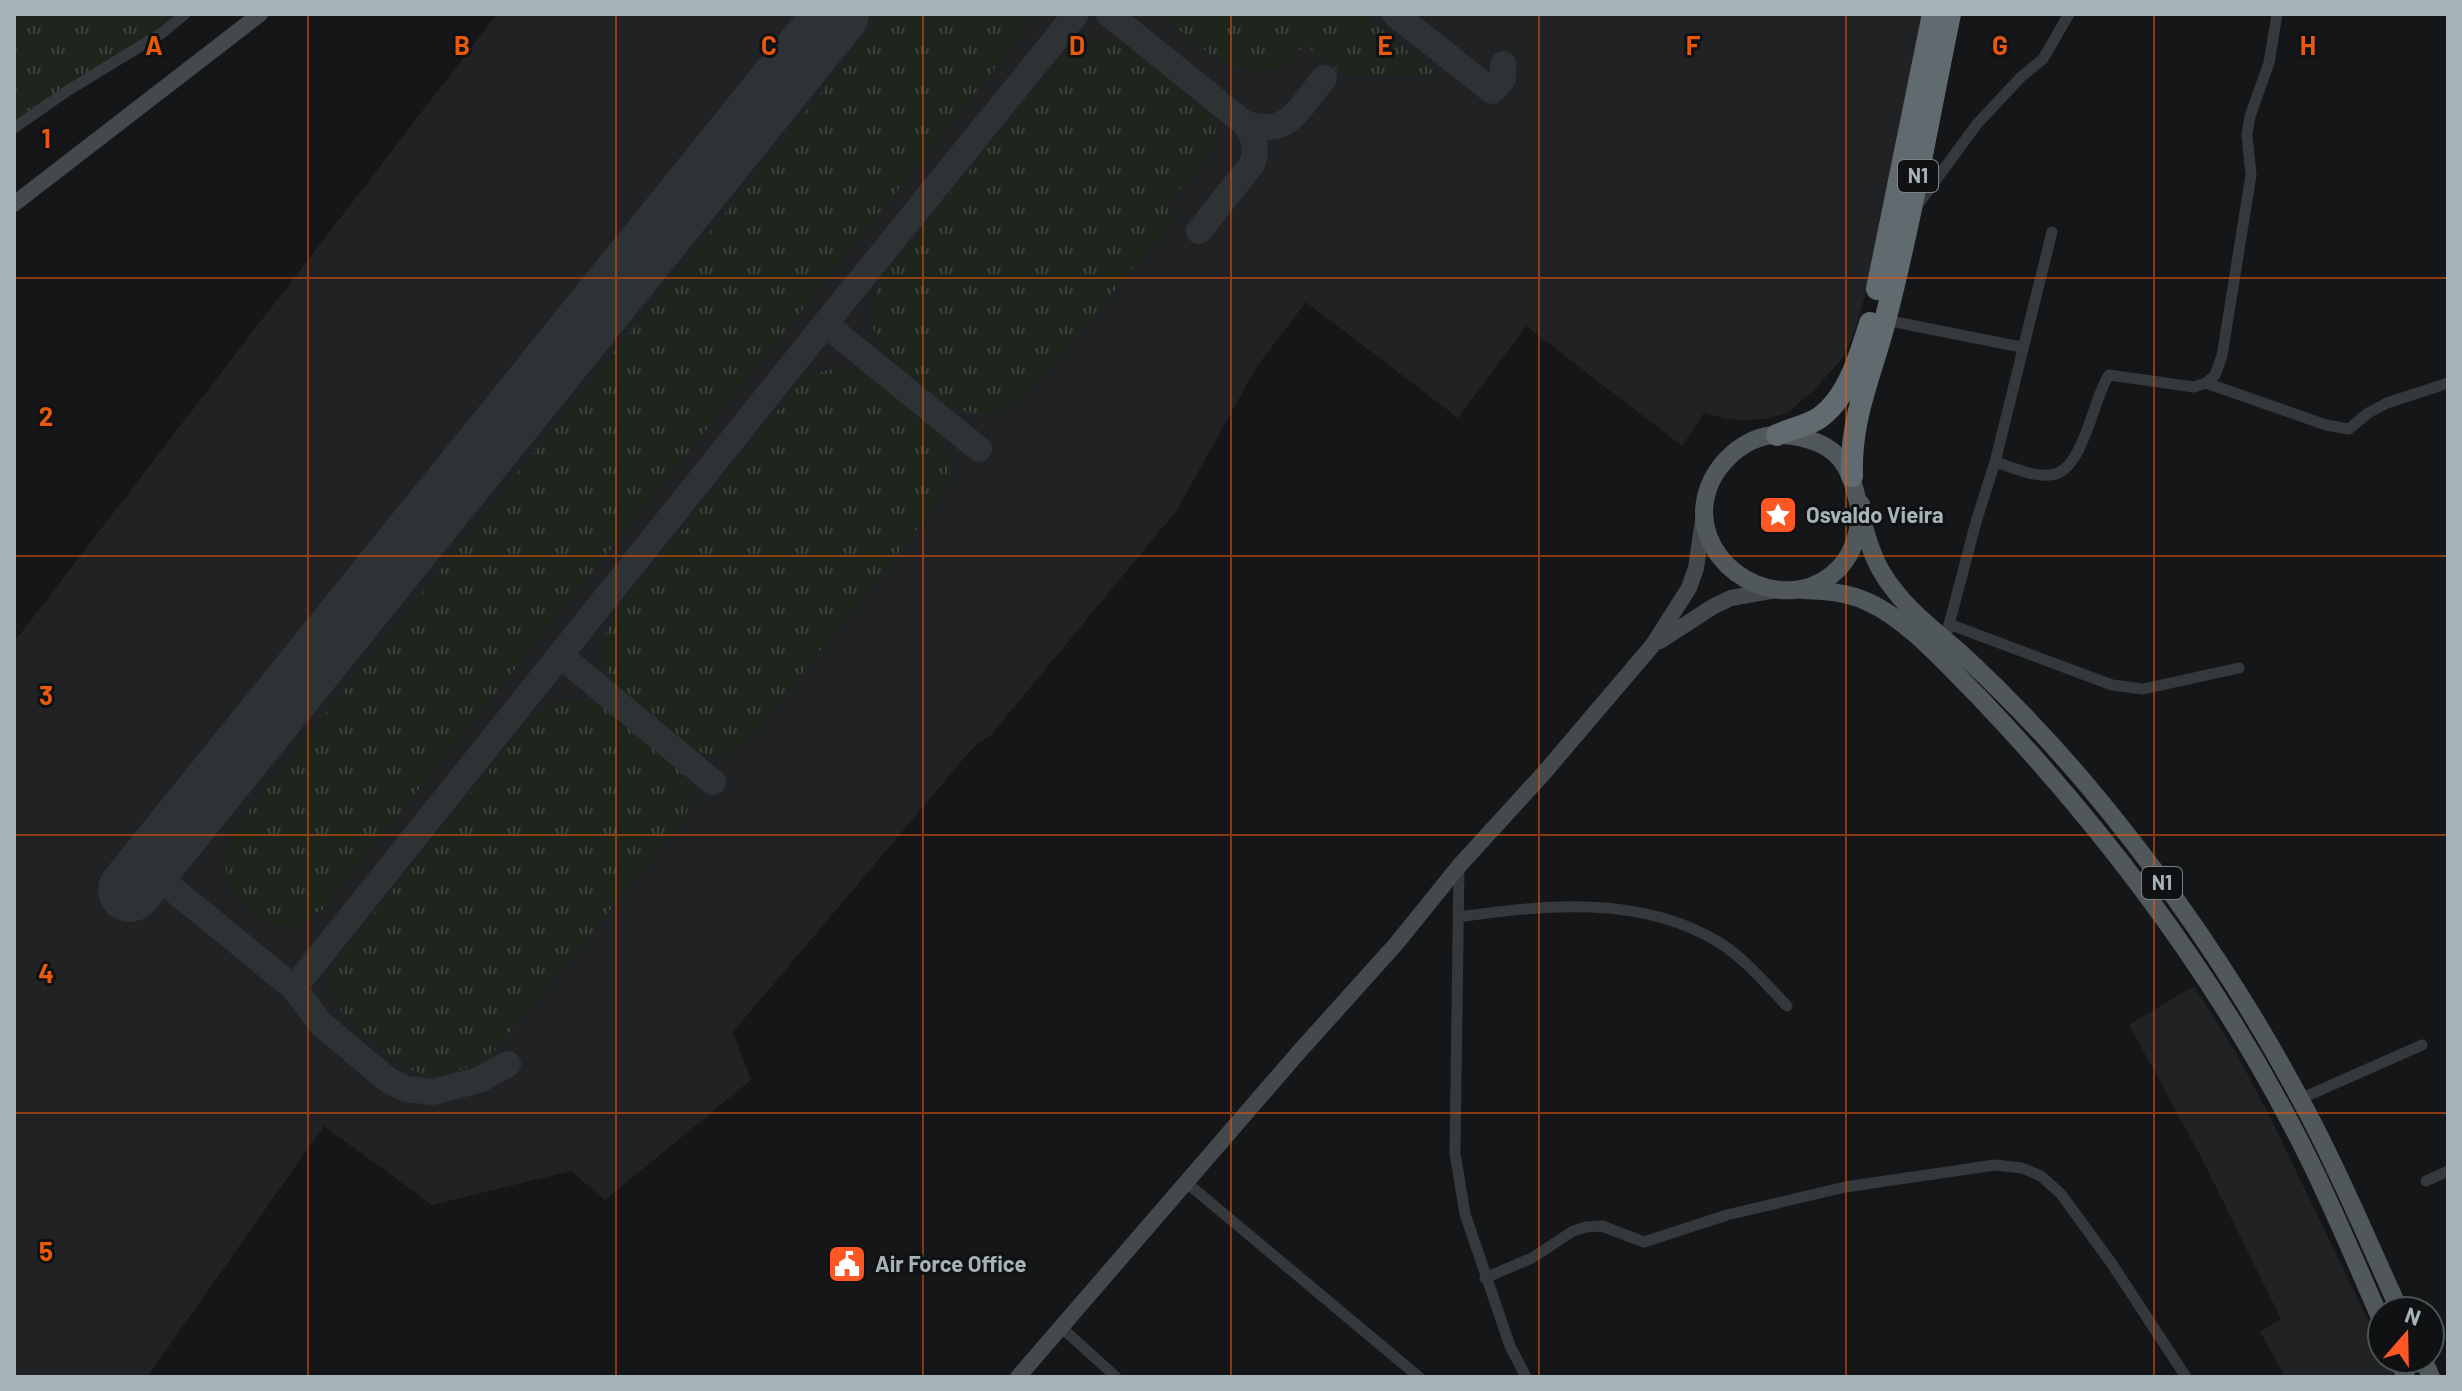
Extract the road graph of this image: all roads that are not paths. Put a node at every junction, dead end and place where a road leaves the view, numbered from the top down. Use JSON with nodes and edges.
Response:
{"nodes":[{"id":1,"x":185,"y":14,"type":"edge"},
{"id":2,"x":260,"y":14,"type":"edge"},
{"id":3,"x":1933,"y":14,"type":"edge"},
{"id":4,"x":1950,"y":14,"type":"edge"},
{"id":5,"x":2069,"y":14,"type":"edge"},
{"id":6,"x":2277,"y":14,"type":"edge"},
{"id":7,"x":14,"y":128,"type":"edge"},
{"id":8,"x":14,"y":204,"type":"edge"},
{"id":9,"x":1908,"y":217,"type":"junction"},
{"id":10,"x":2052,"y":232,"type":"dead end"},
{"id":11,"x":1885,"y":320,"type":"junction"},
{"id":12,"x":2021,"y":347,"type":"junction"},
{"id":13,"x":2206,"y":383,"type":"junction"},
{"id":14,"x":2448,"y":383,"type":"edge"},
{"id":15,"x":1777,"y":435,"type":"junction"},
{"id":16,"x":1995,"y":462,"type":"junction"},
{"id":17,"x":1852,"y":476,"type":"junction"},
{"id":18,"x":1861,"y":504,"type":"junction"},
{"id":19,"x":1704,"y":515,"type":"junction"},
{"id":20,"x":1784,"y":590,"type":"junction"},
{"id":21,"x":1947,"y":632,"type":"junction"},
{"id":22,"x":1652,"y":646,"type":"junction"},
{"id":23,"x":2239,"y":668,"type":"dead end"},
{"id":24,"x":1459,"y":866,"type":"junction"},
{"id":25,"x":1458,"y":917,"type":"junction"},
{"id":26,"x":1787,"y":1006,"type":"dead end"},
{"id":27,"x":2422,"y":1045,"type":"dead end"},
{"id":28,"x":2300,"y":1099,"type":"junction"},
{"id":29,"x":2448,"y":1171,"type":"edge"},
{"id":30,"x":2426,"y":1181,"type":"dead end"},
{"id":31,"x":1187,"y":1183,"type":"junction"},
{"id":32,"x":1485,"y":1278,"type":"junction"},
{"id":33,"x":2370,"y":1295,"type":"edge"},
{"id":34,"x":2392,"y":1295,"type":"edge"},
{"id":35,"x":1062,"y":1328,"type":"junction"},
{"id":36,"x":1018,"y":1377,"type":"edge"},
{"id":37,"x":1116,"y":1377,"type":"edge"},
{"id":38,"x":1419,"y":1377,"type":"edge"},
{"id":39,"x":1526,"y":1377,"type":"edge"},
{"id":40,"x":2186,"y":1377,"type":"edge"}],
"edges":[{"from":1,"to":7,"type":"street"},
{"from":2,"to":8,"type":"street"},
{"from":3,"to":15,"type":"highway","number":"N1"},
{"from":4,"to":9,"type":"highway","number":"N1"},
{"from":5,"to":9,"type":"street"},
{"from":6,"to":13,"type":"street"},
{"from":9,"to":11,"type":"highway","number":"N1"},
{"from":10,"to":12,"type":"street"},
{"from":11,"to":12,"type":"street"},
{"from":11,"to":17,"type":"highway","number":"N1"},
{"from":12,"to":16,"type":"street"},
{"from":13,"to":14,"type":"street"},
{"from":13,"to":16,"type":"street"},
{"from":15,"to":17,"type":"main road"},
{"from":15,"to":19,"type":"main road"},
{"from":16,"to":21,"type":"street"},
{"from":17,"to":18,"type":"main road"},
{"from":18,"to":20,"type":"main road"},
{"from":18,"to":21,"type":"main road","number":"N1"},
{"from":19,"to":20,"type":"main road"},
{"from":19,"to":22,"type":"street"},
{"from":20,"to":22,"type":"street"},
{"from":20,"to":33,"type":"main road","number":"N1"},
{"from":21,"to":23,"type":"street"},
{"from":21,"to":28,"type":"main road","number":"N1"},
{"from":22,"to":24,"type":"street"},
{"from":24,"to":25,"type":"street"},
{"from":24,"to":31,"type":"street"},
{"from":25,"to":26,"type":"street"},
{"from":25,"to":32,"type":"street"},
{"from":27,"to":28,"type":"street"},
{"from":28,"to":34,"type":"main road","number":"N1"},
{"from":29,"to":30,"type":"street"},
{"from":31,"to":35,"type":"street"},
{"from":31,"to":38,"type":"street"},
{"from":32,"to":39,"type":"street"},
{"from":32,"to":40,"type":"street"},
{"from":35,"to":36,"type":"street"},
{"from":35,"to":37,"type":"street"}]}
